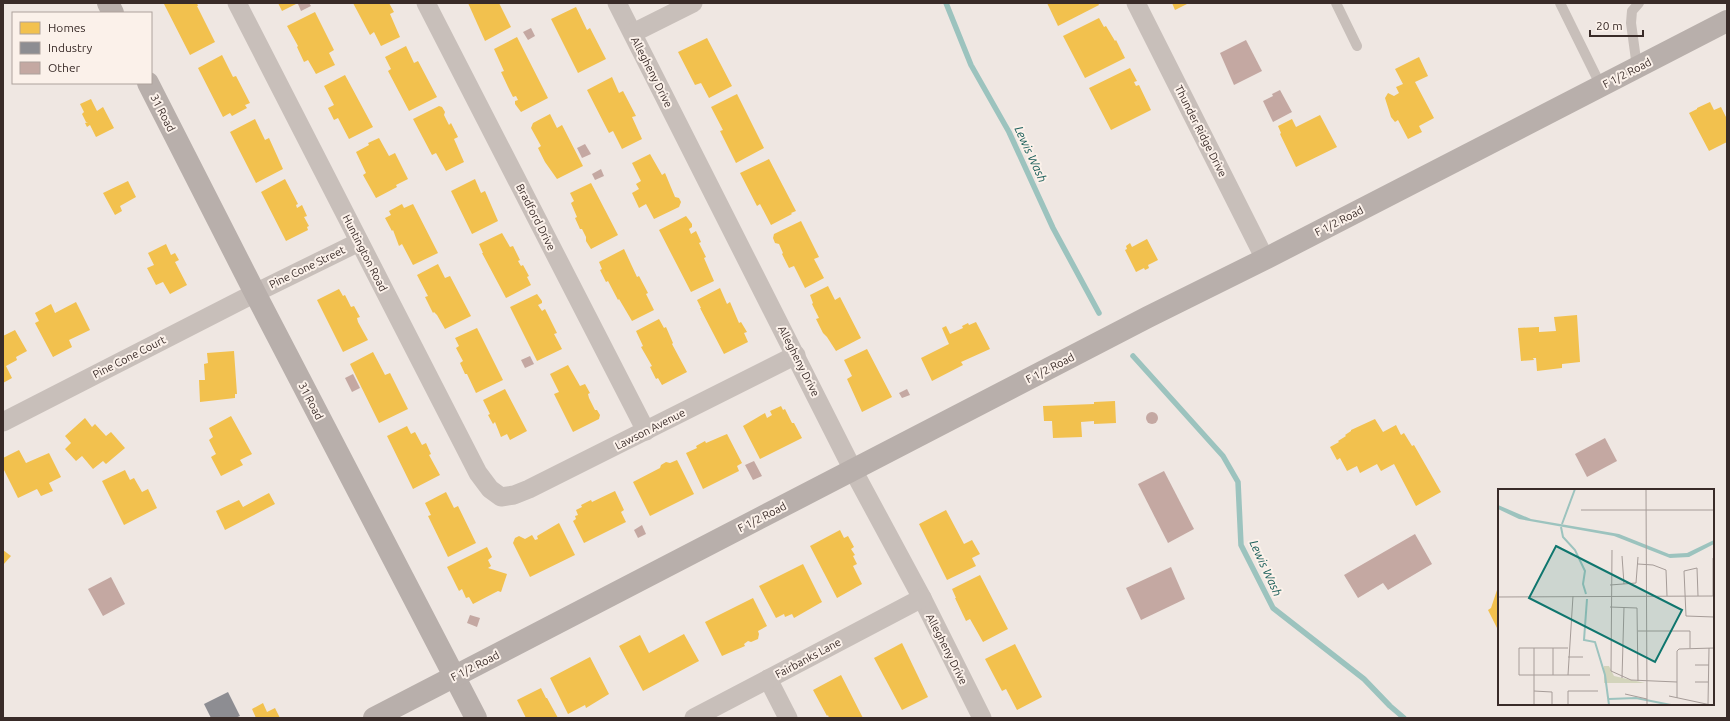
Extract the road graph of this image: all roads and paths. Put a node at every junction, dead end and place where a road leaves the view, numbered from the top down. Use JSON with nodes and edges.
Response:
{"nodes":[{"id":1,"x":108,"y":3,"type":"edge"},
{"id":2,"x":237,"y":3,"type":"edge"},
{"id":3,"x":426,"y":3,"type":"edge"},
{"id":4,"x":617,"y":3,"type":"edge"},
{"id":5,"x":694,"y":3,"type":"edge"},
{"id":6,"x":1136,"y":3,"type":"edge"},
{"id":7,"x":1336,"y":3,"type":"edge"},
{"id":8,"x":1560,"y":3,"type":"edge"},
{"id":9,"x":1639,"y":3,"type":"edge"},
{"id":10,"x":112,"y":12,"type":"edge"},
{"id":11,"x":1727,"y":21,"type":"edge"},
{"id":12,"x":633,"y":34,"type":"junction"},
{"id":13,"x":1357,"y":46,"type":"dead end"},
{"id":14,"x":1637,"y":67,"type":"junction"},
{"id":15,"x":149,"y":84,"type":"edge"},
{"id":16,"x":1601,"y":86,"type":"junction"},
{"id":17,"x":360,"y":242,"type":"junction"},
{"id":18,"x":1265,"y":259,"type":"junction"},
{"id":19,"x":255,"y":293,"type":"junction"},
{"id":20,"x":796,"y":355,"type":"junction"},
{"id":21,"x":3,"y":422,"type":"edge"},
{"id":22,"x":646,"y":431,"type":"junction"},
{"id":23,"x":853,"y":470,"type":"junction"},
{"id":24,"x":501,"y":497,"type":"joint"},
{"id":25,"x":922,"y":598,"type":"junction"},
{"id":26,"x":455,"y":677,"type":"junction"},
{"id":27,"x":768,"y":679,"type":"junction"},
{"id":28,"x":374,"y":718,"type":"edge"},
{"id":29,"x":476,"y":718,"type":"edge"},
{"id":30,"x":694,"y":718,"type":"edge"},
{"id":31,"x":788,"y":718,"type":"edge"},
{"id":32,"x":982,"y":718,"type":"edge"}],
"edges":[{"from":1,"to":10,"type":"street"},
{"from":2,"to":17,"type":"street","name":"Huntington Road"},
{"from":3,"to":22,"type":"street","name":"Bradford Drive"},
{"from":4,"to":12,"type":"street","name":"Allegheny Drive"},
{"from":5,"to":12,"type":"street"},
{"from":6,"to":18,"type":"street","name":"Thunder Ridge Drive"},
{"from":7,"to":13,"type":"lane"},
{"from":8,"to":16,"type":"lane"},
{"from":9,"to":14,"type":"lane"},
{"from":11,"to":14,"type":"street","name":"F 1/2 Road"},
{"from":12,"to":20,"type":"street","name":"Allegheny Drive"},
{"from":14,"to":16,"type":"street","name":"F 1/2 Road"},
{"from":15,"to":19,"type":"street","name":"31 Road"},
{"from":16,"to":18,"type":"street","name":"F 1/2 Road"},
{"from":17,"to":19,"type":"street","name":"Pine Cone Street"},
{"from":17,"to":24,"type":"street","name":"Huntington Road"},
{"from":18,"to":23,"type":"street","name":"F 1/2 Road"},
{"from":19,"to":21,"type":"street","name":"Pine Cone Court"},
{"from":19,"to":26,"type":"street","name":"31 Road"},
{"from":20,"to":22,"type":"street","name":"Lawson Avenue"},
{"from":20,"to":23,"type":"street","name":"Allegheny Drive"},
{"from":22,"to":24,"type":"street","name":"Lawson Avenue"},
{"from":23,"to":25,"type":"street","name":"Allegheny Drive"},
{"from":23,"to":26,"type":"street","name":"F 1/2 Road"},
{"from":25,"to":27,"type":"street","name":"Fairbanks Lane"},
{"from":25,"to":32,"type":"street","name":"Allegheny Drive"},
{"from":26,"to":28,"type":"street","name":"F 1/2 Road"},
{"from":26,"to":29,"type":"street","name":"31 Road"},
{"from":27,"to":30,"type":"street","name":"Fairbanks Lane"},
{"from":27,"to":31,"type":"street"}]}
